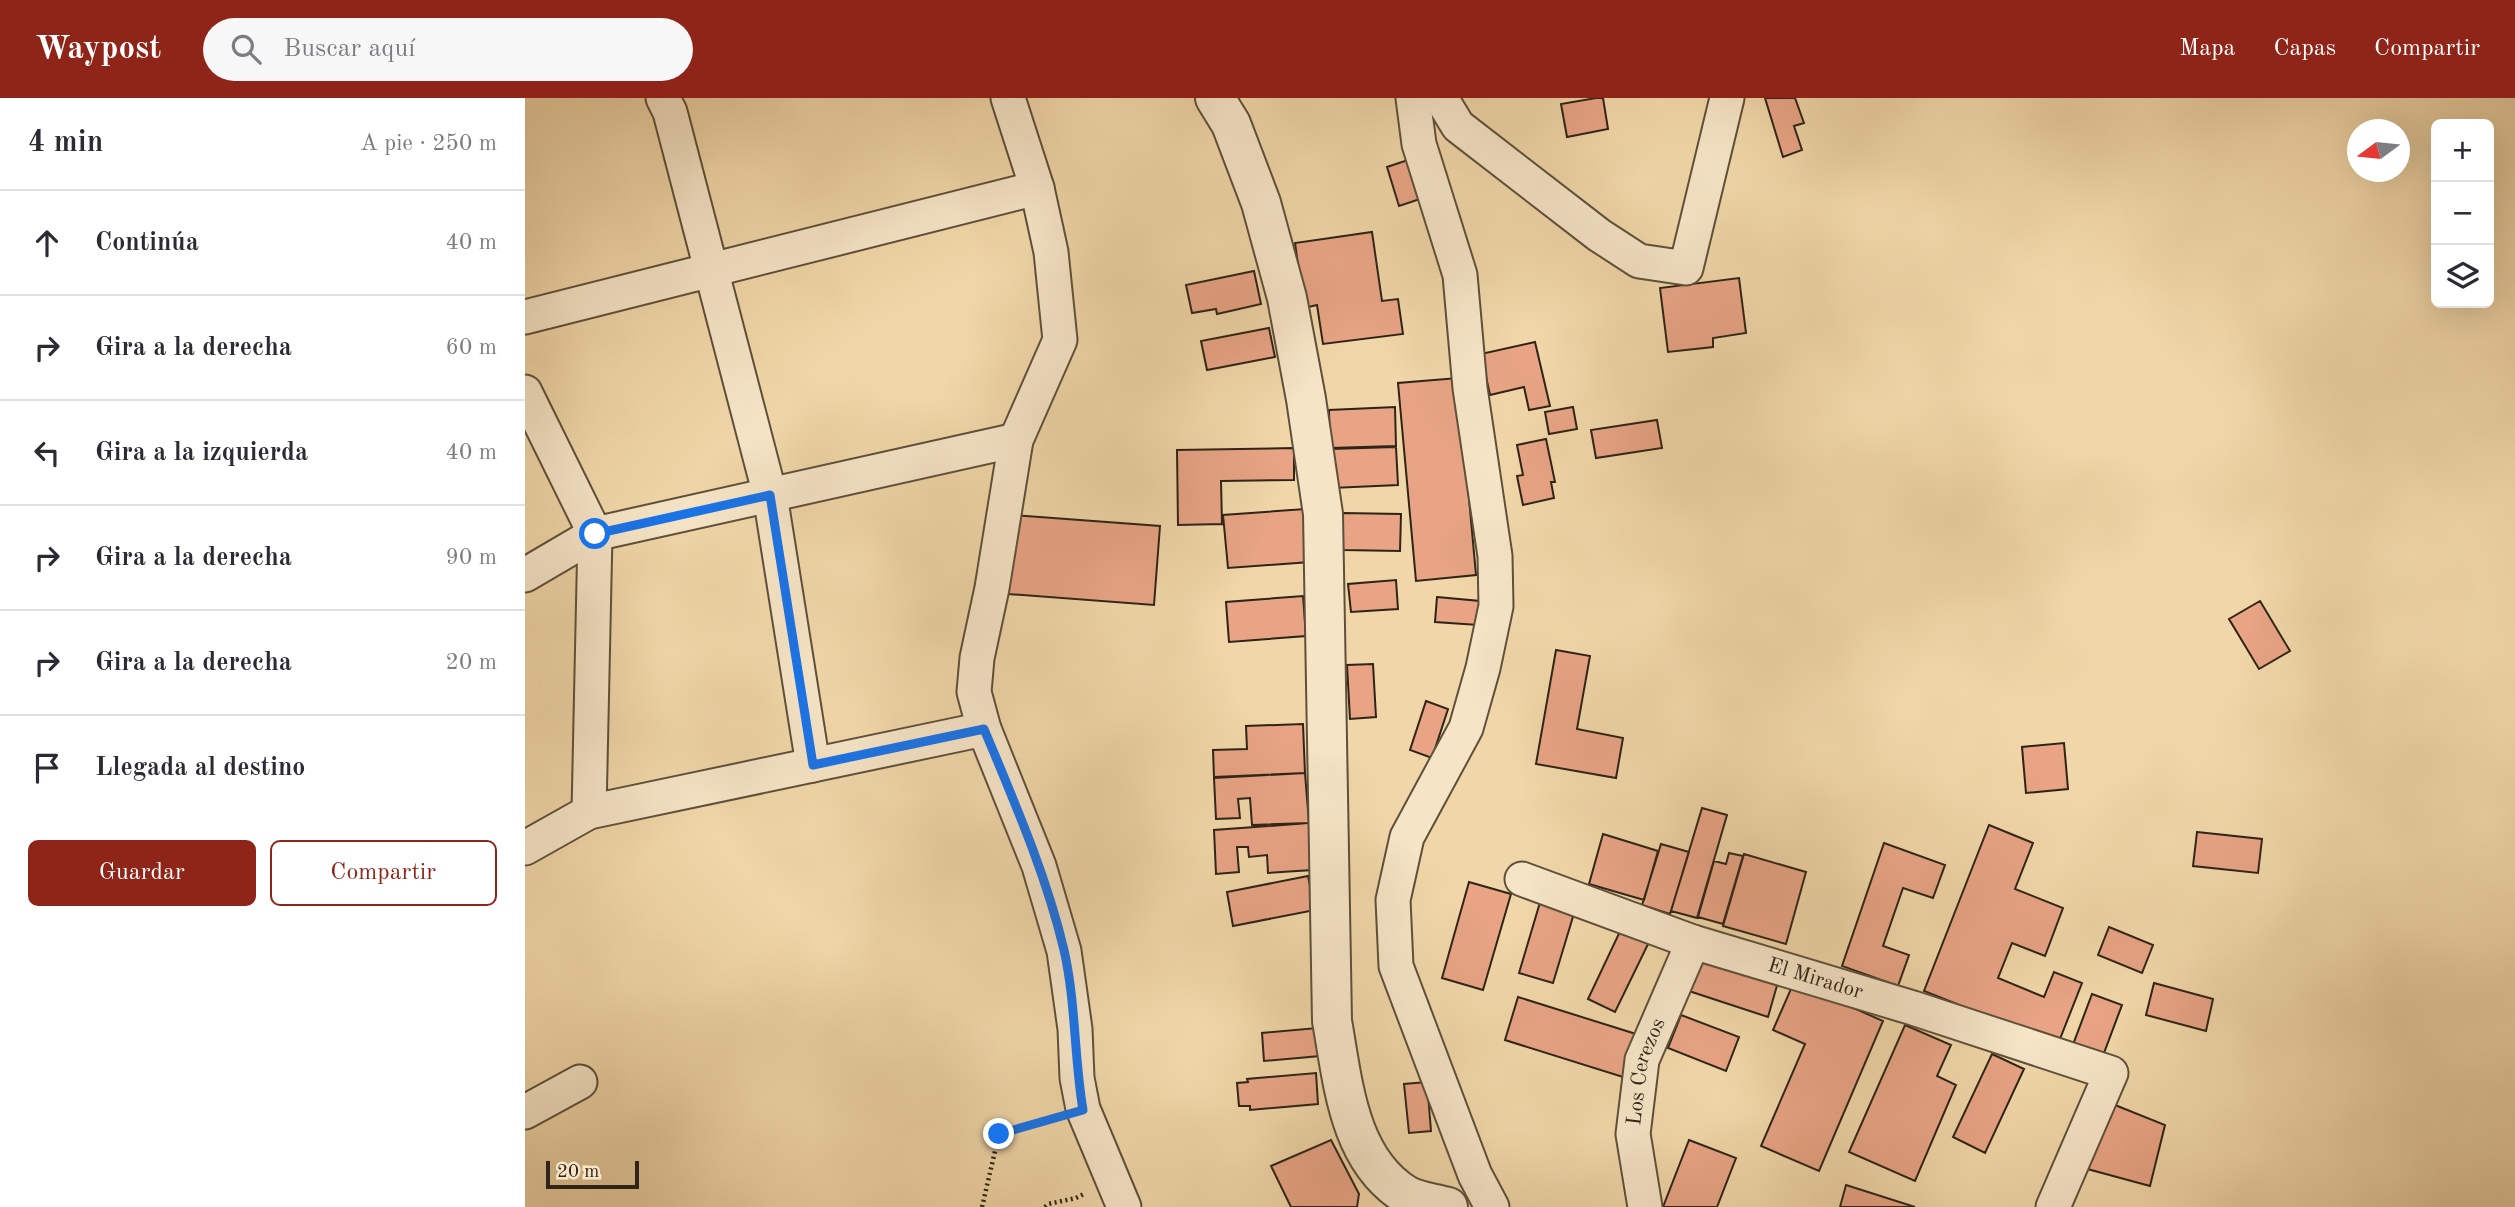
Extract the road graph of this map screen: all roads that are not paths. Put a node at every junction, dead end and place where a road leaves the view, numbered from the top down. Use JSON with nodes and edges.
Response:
{"nodes":[{"id":1,"x":663,"y":98,"type":"edge"},
{"id":2,"x":1009,"y":98,"type":"edge"},
{"id":3,"x":1215,"y":98,"type":"edge"},
{"id":4,"x":1413,"y":98,"type":"edge"},
{"id":5,"x":1441,"y":98,"type":"edge"},
{"id":6,"x":1727,"y":98,"type":"edge"},
{"id":7,"x":1037,"y":188,"type":"junction"},
{"id":8,"x":711,"y":270,"type":"junction"},
{"id":9,"x":525,"y":317,"type":"edge"},
{"id":10,"x":525,"y":391,"type":"edge"},
{"id":11,"x":1016,"y":440,"type":"junction"},
{"id":12,"x":770,"y":495,"type":"junction"},
{"id":13,"x":595,"y":534,"type":"junction"},
{"id":14,"x":525,"y":575,"type":"edge"},
{"id":15,"x":984,"y":729,"type":"junction"},
{"id":16,"x":813,"y":765,"type":"junction"},
{"id":17,"x":589,"y":811,"type":"junction"},
{"id":18,"x":525,"y":848,"type":"edge"},
{"id":19,"x":1522,"y":879,"type":"dead end"},
{"id":20,"x":1693,"y":942,"type":"junction"},
{"id":21,"x":580,"y":1083,"type":"dead end"},
{"id":22,"x":525,"y":1112,"type":"edge"},
{"id":23,"x":1118,"y":1193,"type":"edge"},
{"id":24,"x":1448,"y":1207,"type":"edge"},
{"id":25,"x":1492,"y":1207,"type":"edge"},
{"id":26,"x":1645,"y":1207,"type":"edge"},
{"id":27,"x":2053,"y":1207,"type":"edge"}],
"edges":[{"from":1,"to":8,"type":"street"},
{"from":2,"to":7,"type":"street"},
{"from":3,"to":24,"type":"street"},
{"from":4,"to":25,"type":"street"},
{"from":5,"to":6,"type":"street"},
{"from":7,"to":8,"type":"street"},
{"from":7,"to":11,"type":"street"},
{"from":8,"to":9,"type":"street"},
{"from":8,"to":12,"type":"street"},
{"from":10,"to":13,"type":"street"},
{"from":11,"to":12,"type":"street"},
{"from":11,"to":15,"type":"street"},
{"from":12,"to":13,"type":"street"},
{"from":12,"to":16,"type":"street"},
{"from":13,"to":14,"type":"street"},
{"from":13,"to":17,"type":"street"},
{"from":15,"to":16,"type":"street"},
{"from":15,"to":23,"type":"street"},
{"from":16,"to":17,"type":"street"},
{"from":17,"to":18,"type":"street"},
{"from":19,"to":20,"type":"street","name":"El Mirador"},
{"from":20,"to":26,"type":"street","name":"Los Cerezos"},
{"from":20,"to":27,"type":"street","name":"El Mirador"},
{"from":21,"to":22,"type":"street"}]}
